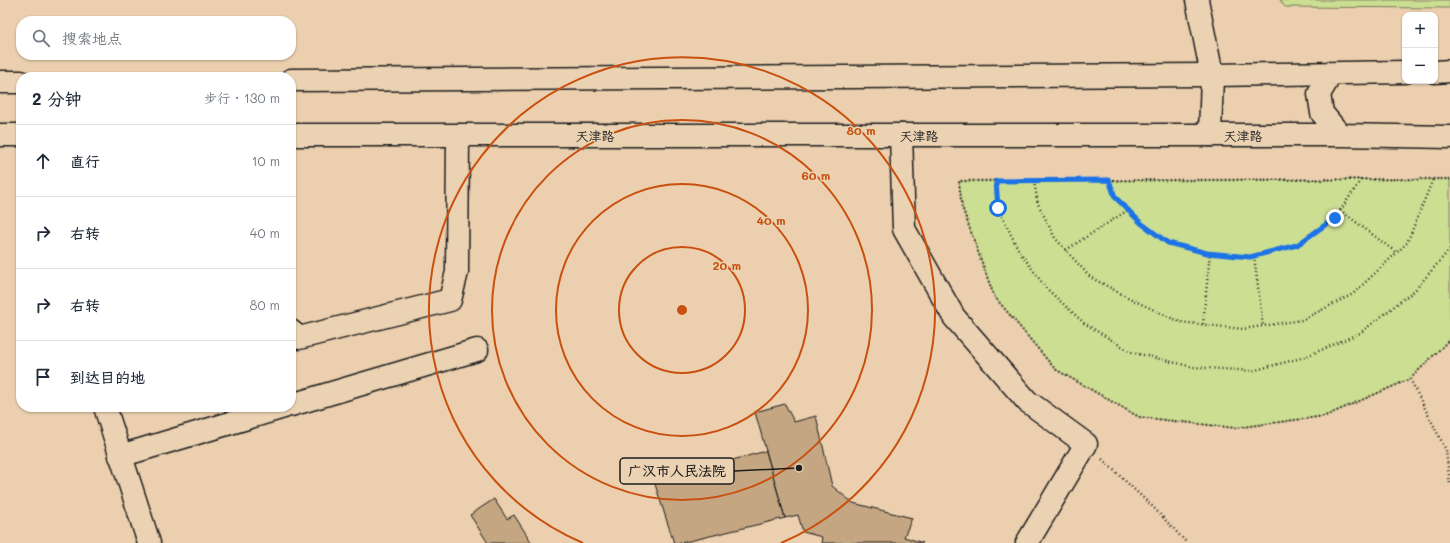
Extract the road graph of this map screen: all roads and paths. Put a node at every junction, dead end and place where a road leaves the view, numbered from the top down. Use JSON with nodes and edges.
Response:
{"nodes":[{"id":1,"x":1197,"y":0,"type":"edge"},
{"id":2,"x":1450,"y":71,"type":"edge"},
{"id":3,"x":1402,"y":72,"type":"edge"},
{"id":4,"x":1438,"y":72,"type":"edge"},
{"id":5,"x":1331,"y":74,"type":"junction"},
{"id":6,"x":1212,"y":75,"type":"junction"},
{"id":7,"x":296,"y":80,"type":"edge"},
{"id":8,"x":0,"y":82,"type":"edge"},
{"id":9,"x":16,"y":82,"type":"edge"},
{"id":10,"x":1340,"y":134,"type":"junction"},
{"id":11,"x":0,"y":135,"type":"edge"},
{"id":12,"x":16,"y":135,"type":"edge"},
{"id":13,"x":296,"y":135,"type":"edge"},
{"id":14,"x":458,"y":135,"type":"junction"},
{"id":15,"x":901,"y":135,"type":"junction"},
{"id":16,"x":1210,"y":135,"type":"junction"},
{"id":17,"x":1450,"y":137,"type":"edge"},
{"id":18,"x":1361,"y":179,"type":"junction"},
{"id":19,"x":1433,"y":179,"type":"junction"},
{"id":20,"x":1450,"y":179,"type":"edge"},
{"id":21,"x":1109,"y":180,"type":"junction"},
{"id":22,"x":996,"y":181,"type":"junction"},
{"id":23,"x":1034,"y":181,"type":"junction"},
{"id":24,"x":1128,"y":210,"type":"junction"},
{"id":25,"x":1340,"y":210,"type":"junction"},
{"id":26,"x":1450,"y":249,"type":"edge"},
{"id":27,"x":1066,"y":250,"type":"junction"},
{"id":28,"x":1210,"y":253,"type":"junction"},
{"id":29,"x":1397,"y":253,"type":"junction"},
{"id":30,"x":1254,"y":256,"type":"junction"},
{"id":31,"x":1203,"y":324,"type":"junction"},
{"id":32,"x":1263,"y":326,"type":"junction"},
{"id":33,"x":296,"y":335,"type":"edge"},
{"id":34,"x":1450,"y":339,"type":"edge"},
{"id":35,"x":477,"y":350,"type":"dead end"},
{"id":36,"x":1410,"y":379,"type":"junction"},
{"id":37,"x":296,"y":404,"type":"edge"},
{"id":38,"x":107,"y":412,"type":"edge"},
{"id":39,"x":267,"y":412,"type":"edge"},
{"id":40,"x":1086,"y":444,"type":"junction"},
{"id":41,"x":120,"y":456,"type":"junction"},
{"id":42,"x":1450,"y":485,"type":"edge"},
{"id":43,"x":149,"y":543,"type":"edge"},
{"id":44,"x":1027,"y":543,"type":"edge"},
{"id":45,"x":1187,"y":543,"type":"edge"}],
"edges":[{"from":1,"to":6,"type":"main road"},
{"from":2,"to":4,"type":"main road"},
{"from":3,"to":5,"type":"main road"},
{"from":5,"to":6,"type":"main road"},
{"from":5,"to":10,"type":"main road"},
{"from":6,"to":7,"type":"main road"},
{"from":6,"to":16,"type":"main road"},
{"from":8,"to":9,"type":"main road"},
{"from":10,"to":16,"type":"main road","name":"天津路"},
{"from":10,"to":17,"type":"main road","name":"天津路"},
{"from":11,"to":12,"type":"main road"},
{"from":13,"to":14,"type":"main road","name":"天津路"},
{"from":14,"to":15,"type":"main road","name":"天津路"},
{"from":14,"to":33,"type":"main road"},
{"from":15,"to":16,"type":"main road","name":"天津路"},
{"from":15,"to":40,"type":"main road"},
{"from":18,"to":19,"type":"path"},
{"from":18,"to":21,"type":"path"},
{"from":18,"to":25,"type":"path"},
{"from":19,"to":20,"type":"path"},
{"from":19,"to":29,"type":"path"},
{"from":21,"to":23,"type":"path"},
{"from":21,"to":24,"type":"path"},
{"from":22,"to":23,"type":"path"},
{"from":22,"to":26,"type":"path"},
{"from":22,"to":36,"type":"path"},
{"from":23,"to":27,"type":"path"},
{"from":24,"to":27,"type":"path"},
{"from":24,"to":28,"type":"path"},
{"from":25,"to":29,"type":"path"},
{"from":25,"to":30,"type":"path"},
{"from":27,"to":31,"type":"path"},
{"from":28,"to":30,"type":"path"},
{"from":28,"to":31,"type":"path"},
{"from":29,"to":32,"type":"path"},
{"from":30,"to":32,"type":"path"},
{"from":31,"to":32,"type":"path"},
{"from":34,"to":36,"type":"path"},
{"from":35,"to":37,"type":"main road"},
{"from":36,"to":42,"type":"path"},
{"from":38,"to":41,"type":"main road"},
{"from":39,"to":41,"type":"main road"},
{"from":40,"to":44,"type":"main road"},
{"from":40,"to":45,"type":"path"},
{"from":41,"to":43,"type":"main road"}]}
